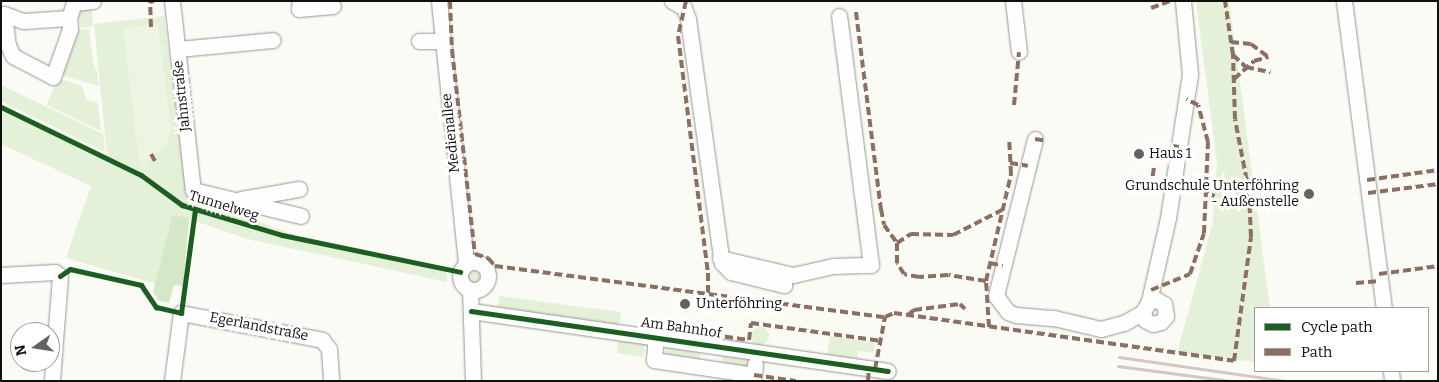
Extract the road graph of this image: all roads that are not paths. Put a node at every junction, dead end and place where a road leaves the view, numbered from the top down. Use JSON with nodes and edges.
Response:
{"nodes":[{"id":1,"x":93,"y":1,"type":"edge"},
{"id":2,"x":172,"y":1,"type":"edge"},
{"id":3,"x":300,"y":1,"type":"edge"},
{"id":4,"x":439,"y":1,"type":"edge"},
{"id":5,"x":1013,"y":1,"type":"edge"},
{"id":6,"x":1182,"y":1,"type":"edge"},
{"id":7,"x":1344,"y":1,"type":"edge"},
{"id":8,"x":678,"y":5,"type":"edge"},
{"id":9,"x":332,"y":6,"type":"dead end"},
{"id":10,"x":839,"y":16,"type":"dead end"},
{"id":11,"x":69,"y":18,"type":"junction"},
{"id":12,"x":273,"y":40,"type":"dead end"},
{"id":13,"x":419,"y":41,"type":"dead end"},
{"id":14,"x":441,"y":41,"type":"junction"},
{"id":15,"x":178,"y":49,"type":"junction"},
{"id":16,"x":1019,"y":52,"type":"dead end"},
{"id":17,"x":1035,"y":139,"type":"dead end"},
{"id":18,"x":299,"y":189,"type":"dead end"},
{"id":19,"x":232,"y":201,"type":"junction"},
{"id":20,"x":302,"y":216,"type":"dead end"},
{"id":21,"x":720,"y":258,"type":"junction"},
{"id":22,"x":466,"y":263,"type":"junction"},
{"id":23,"x":1,"y":275,"type":"edge"},
{"id":24,"x":784,"y":285,"type":"dead end"},
{"id":25,"x":470,"y":290,"type":"junction"},
{"id":26,"x":1384,"y":307,"type":"edge"},
{"id":27,"x":471,"y":311,"type":"junction"},
{"id":28,"x":656,"y":336,"type":"junction"},
{"id":29,"x":712,"y":344,"type":"junction"},
{"id":30,"x":759,"y":360,"type":"junction"},
{"id":31,"x":709,"y":368,"type":"junction"},
{"id":32,"x":888,"y":371,"type":"dead end"},
{"id":33,"x":52,"y":381,"type":"edge"},
{"id":34,"x":172,"y":381,"type":"edge"},
{"id":35,"x":331,"y":381,"type":"edge"},
{"id":36,"x":473,"y":381,"type":"edge"}],
"edges":[{"from":1,"to":11,"type":"street"},
{"from":2,"to":15,"type":"street","name":"Jahnstraße"},
{"from":3,"to":9,"type":"street"},
{"from":4,"to":14,"type":"street","name":"Medienallee"},
{"from":5,"to":16,"type":"street"},
{"from":6,"to":17,"type":"street"},
{"from":7,"to":26,"type":"street"},
{"from":8,"to":21,"type":"street"},
{"from":10,"to":21,"type":"street"},
{"from":11,"to":11,"type":"street"},
{"from":12,"to":15,"type":"street"},
{"from":13,"to":14,"type":"street"},
{"from":14,"to":22,"type":"street","name":"Medienallee"},
{"from":15,"to":19,"type":"street","name":"Jahnstraße"},
{"from":18,"to":19,"type":"street"},
{"from":19,"to":20,"type":"street"},
{"from":21,"to":24,"type":"street"},
{"from":22,"to":25,"type":"street"},
{"from":22,"to":25,"type":"street"},
{"from":23,"to":33,"type":"street"},
{"from":25,"to":27,"type":"street"},
{"from":27,"to":28,"type":"street","name":"Am Bahnhof"},
{"from":27,"to":36,"type":"street"},
{"from":28,"to":29,"type":"street","name":"Am Bahnhof"},
{"from":28,"to":31,"type":"street","name":"Am Bahnhof"},
{"from":29,"to":30,"type":"street","name":"Am Bahnhof"},
{"from":29,"to":31,"type":"street","name":"Am Bahnhof"},
{"from":30,"to":31,"type":"street"},
{"from":30,"to":32,"type":"street","name":"Am Bahnhof"},
{"from":34,"to":35,"type":"street","name":"Egerlandstraße"}]}
